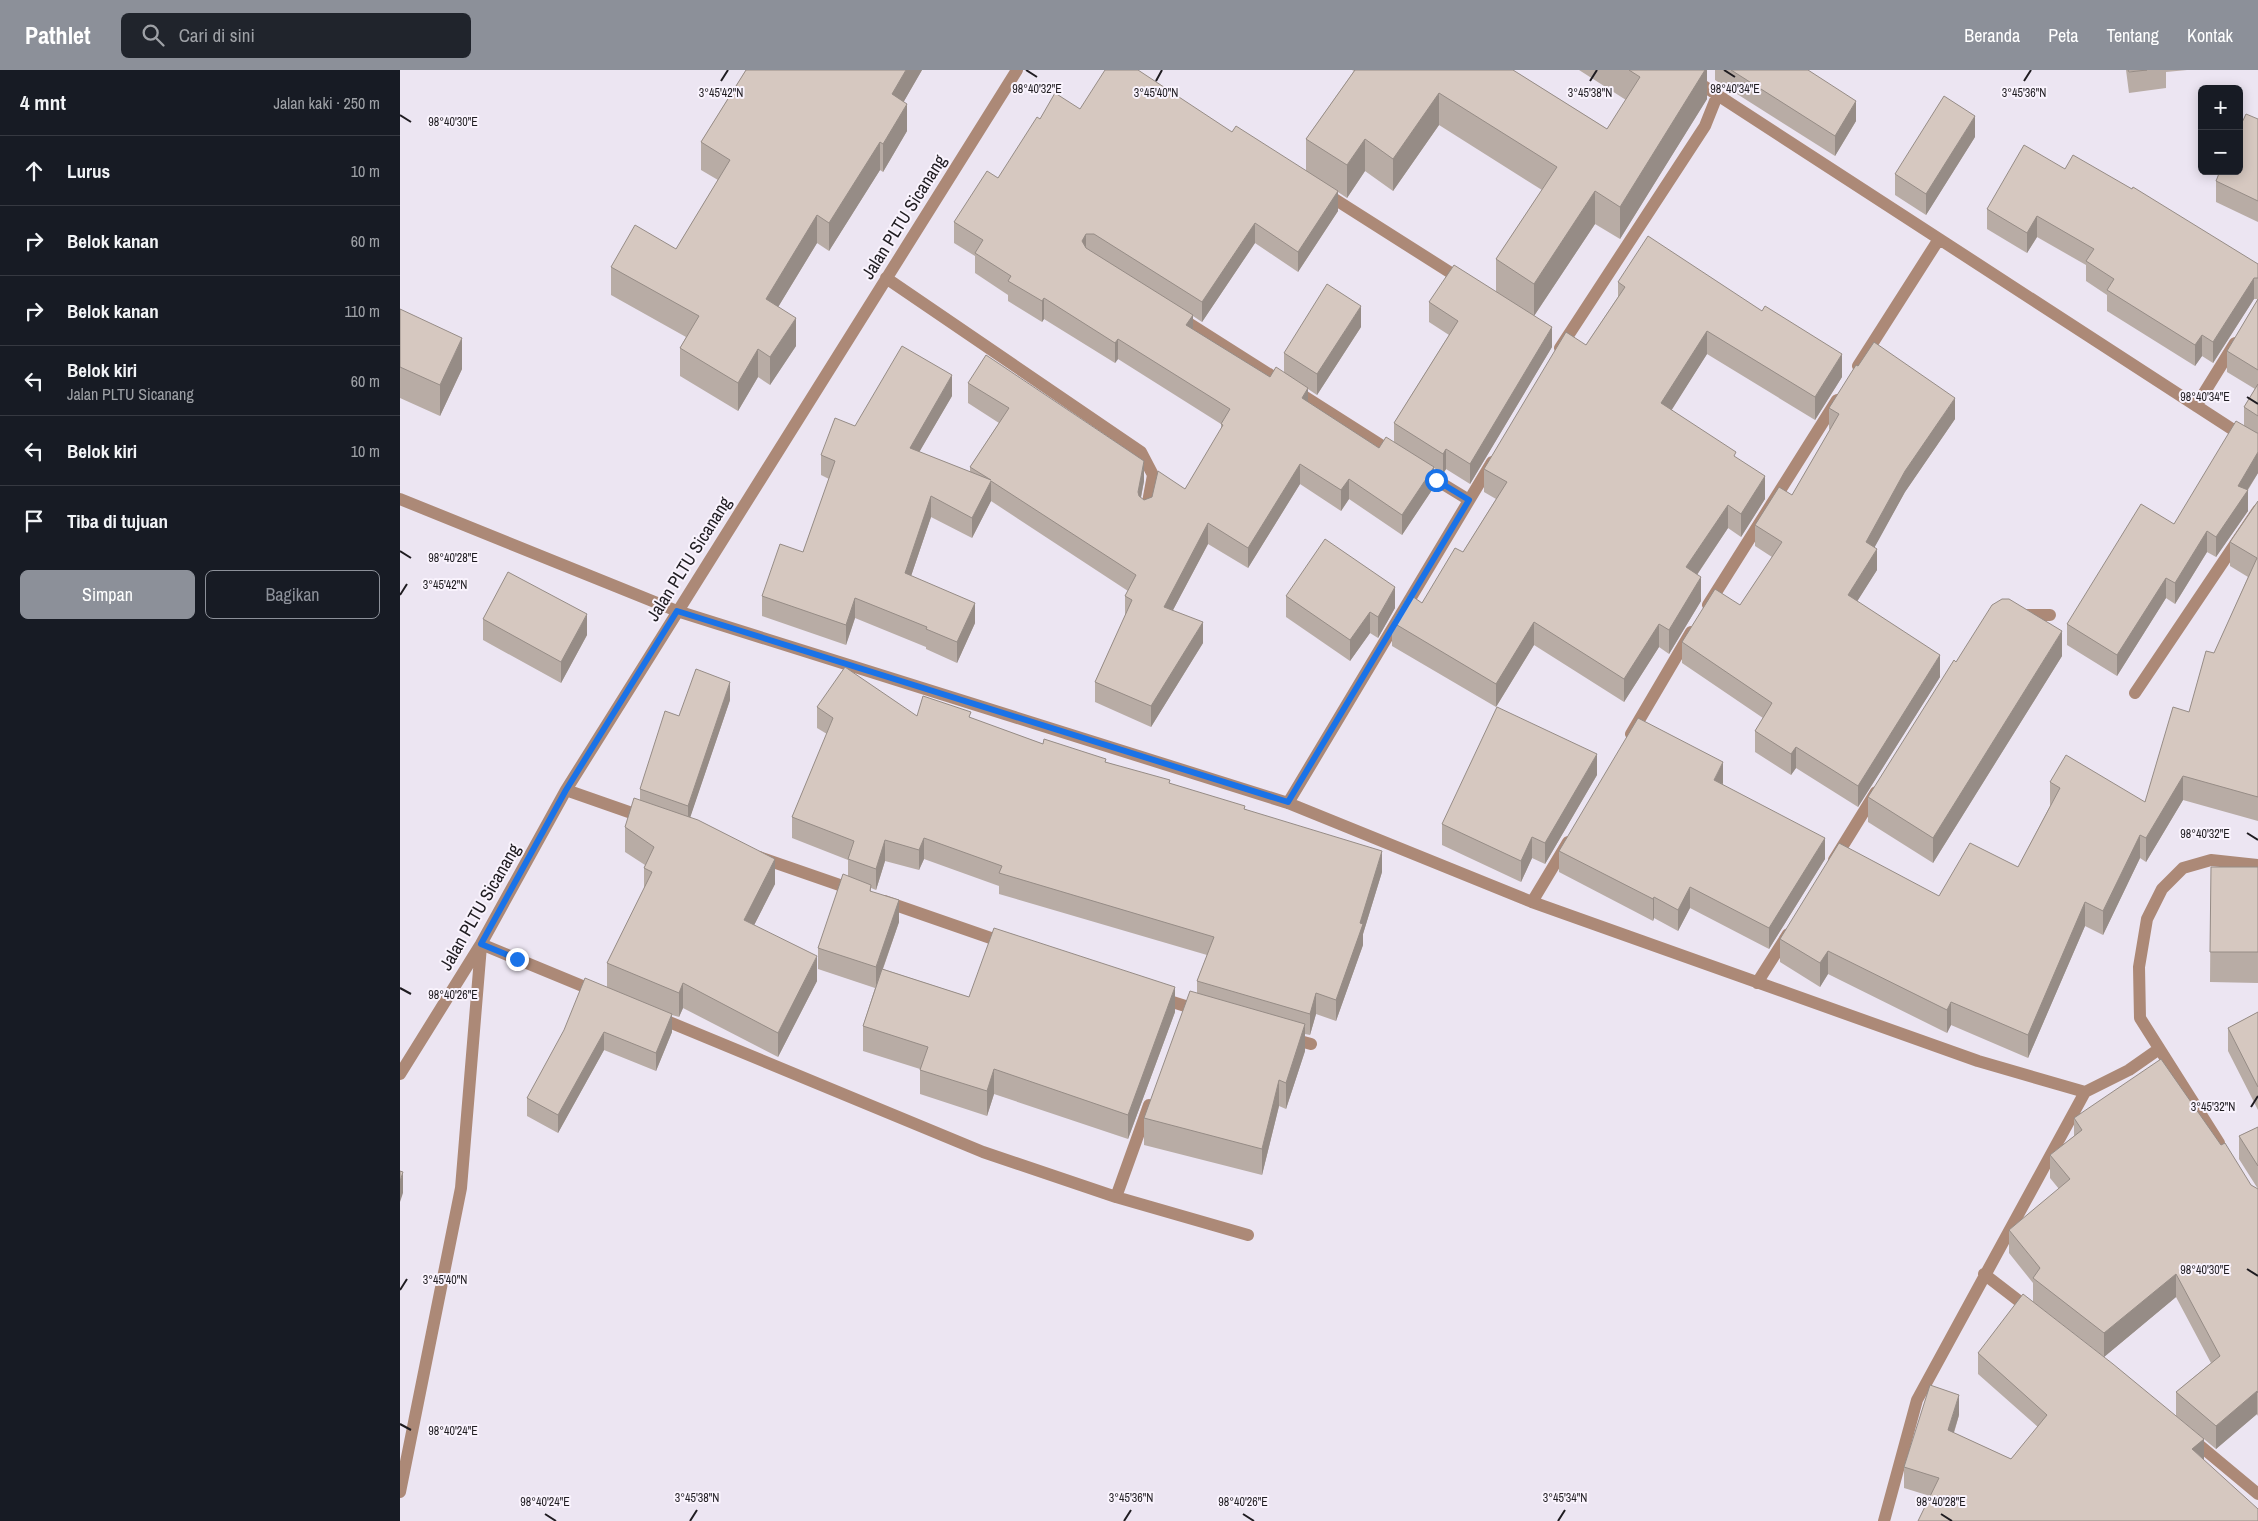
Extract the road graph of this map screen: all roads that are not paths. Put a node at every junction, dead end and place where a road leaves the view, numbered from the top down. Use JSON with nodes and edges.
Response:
{"nodes":[{"id":1,"x":1018,"y":70,"type":"edge"},
{"id":2,"x":1679,"y":70,"type":"edge"},
{"id":3,"x":1717,"y":96,"type":"junction"},
{"id":4,"x":1314,"y":186,"type":"edge"},
{"id":5,"x":1939,"y":239,"type":"junction"},
{"id":6,"x":886,"y":278,"type":"junction"},
{"id":7,"x":1471,"y":286,"type":"edge"},
{"id":8,"x":1166,"y":309,"type":"edge"},
{"id":9,"x":2242,"y":331,"type":"edge"},
{"id":10,"x":1553,"y":360,"type":"edge"},
{"id":11,"x":1854,"y":374,"type":"edge"},
{"id":12,"x":1843,"y":391,"type":"edge"},
{"id":13,"x":2196,"y":406,"type":"junction"},
{"id":14,"x":2258,"y":446,"type":"edge"},
{"id":15,"x":1498,"y":451,"type":"edge"},
{"id":16,"x":400,"y":498,"type":"edge"},
{"id":17,"x":1469,"y":500,"type":"junction"},
{"id":18,"x":2258,"y":510,"type":"edge"},
{"id":19,"x":1146,"y":513,"type":"edge"},
{"id":20,"x":677,"y":611,"type":"junction"},
{"id":21,"x":2050,"y":615,"type":"dead end"},
{"id":22,"x":2010,"y":616,"type":"edge"},
{"id":23,"x":2135,"y":693,"type":"dead end"},
{"id":24,"x":1623,"y":747,"type":"edge"},
{"id":25,"x":1883,"y":780,"type":"edge"},
{"id":26,"x":566,"y":790,"type":"junction"},
{"id":27,"x":1288,"y":802,"type":"junction"},
{"id":28,"x":659,"y":822,"type":"edge"},
{"id":29,"x":1573,"y":833,"type":"edge"},
{"id":30,"x":742,"y":852,"type":"edge"},
{"id":31,"x":2258,"y":865,"type":"edge"},
{"id":32,"x":1826,"y":873,"type":"edge"},
{"id":33,"x":1532,"y":902,"type":"junction"},
{"id":34,"x":1794,"y":924,"type":"edge"},
{"id":35,"x":481,"y":944,"type":"junction"},
{"id":36,"x":1022,"y":949,"type":"edge"},
{"id":37,"x":1758,"y":983,"type":"junction"},
{"id":38,"x":1148,"y":994,"type":"edge"},
{"id":39,"x":609,"y":997,"type":"edge"},
{"id":40,"x":645,"y":1012,"type":"edge"},
{"id":41,"x":1212,"y":1015,"type":"edge"},
{"id":42,"x":1275,"y":1033,"type":"edge"},
{"id":43,"x":1311,"y":1044,"type":"dead end"},
{"id":44,"x":2159,"y":1049,"type":"junction"},
{"id":45,"x":400,"y":1074,"type":"edge"},
{"id":46,"x":2085,"y":1092,"type":"junction"},
{"id":47,"x":1152,"y":1097,"type":"edge"},
{"id":48,"x":2227,"y":1155,"type":"edge"},
{"id":49,"x":1116,"y":1197,"type":"junction"},
{"id":50,"x":1248,"y":1235,"type":"dead end"},
{"id":51,"x":1984,"y":1274,"type":"junction"},
{"id":52,"x":2039,"y":1317,"type":"edge"},
{"id":53,"x":2184,"y":1433,"type":"edge"},
{"id":54,"x":400,"y":1492,"type":"edge"},
{"id":55,"x":2258,"y":1494,"type":"edge"},
{"id":56,"x":1887,"y":1520,"type":"edge"}],
"edges":[{"from":1,"to":6,"type":"street","name":"Jalan PLTU Sicanang"},
{"from":2,"to":3,"type":"street"},
{"from":3,"to":5,"type":"street"},
{"from":3,"to":10,"type":"street"},
{"from":4,"to":7,"type":"street"},
{"from":5,"to":11,"type":"street"},
{"from":5,"to":13,"type":"street"},
{"from":6,"to":19,"type":"street"},
{"from":6,"to":20,"type":"street","name":"Jalan PLTU Sicanang"},
{"from":8,"to":17,"type":"street"},
{"from":9,"to":13,"type":"street"},
{"from":12,"to":24,"type":"street"},
{"from":13,"to":14,"type":"street"},
{"from":15,"to":17,"type":"street"},
{"from":16,"to":20,"type":"street"},
{"from":17,"to":27,"type":"street"},
{"from":18,"to":23,"type":"street"},
{"from":20,"to":26,"type":"street","name":"Jalan PLTU Sicanang"},
{"from":20,"to":27,"type":"street"},
{"from":21,"to":22,"type":"street"},
{"from":25,"to":32,"type":"street"},
{"from":26,"to":28,"type":"street"},
{"from":26,"to":35,"type":"street","name":"Jalan PLTU Sicanang"},
{"from":27,"to":33,"type":"street"},
{"from":29,"to":33,"type":"street"},
{"from":30,"to":36,"type":"street"},
{"from":31,"to":44,"type":"street"},
{"from":33,"to":37,"type":"street"},
{"from":34,"to":37,"type":"street"},
{"from":35,"to":39,"type":"street"},
{"from":35,"to":45,"type":"street","name":"Jalan PLTU Sicanang"},
{"from":35,"to":54,"type":"street"},
{"from":37,"to":46,"type":"street"},
{"from":38,"to":41,"type":"street"},
{"from":40,"to":49,"type":"street"},
{"from":42,"to":43,"type":"street"},
{"from":44,"to":46,"type":"street"},
{"from":44,"to":48,"type":"street"},
{"from":46,"to":51,"type":"street"},
{"from":47,"to":49,"type":"street"},
{"from":49,"to":50,"type":"street"},
{"from":51,"to":52,"type":"street"},
{"from":51,"to":56,"type":"street"},
{"from":53,"to":55,"type":"street"}]}
